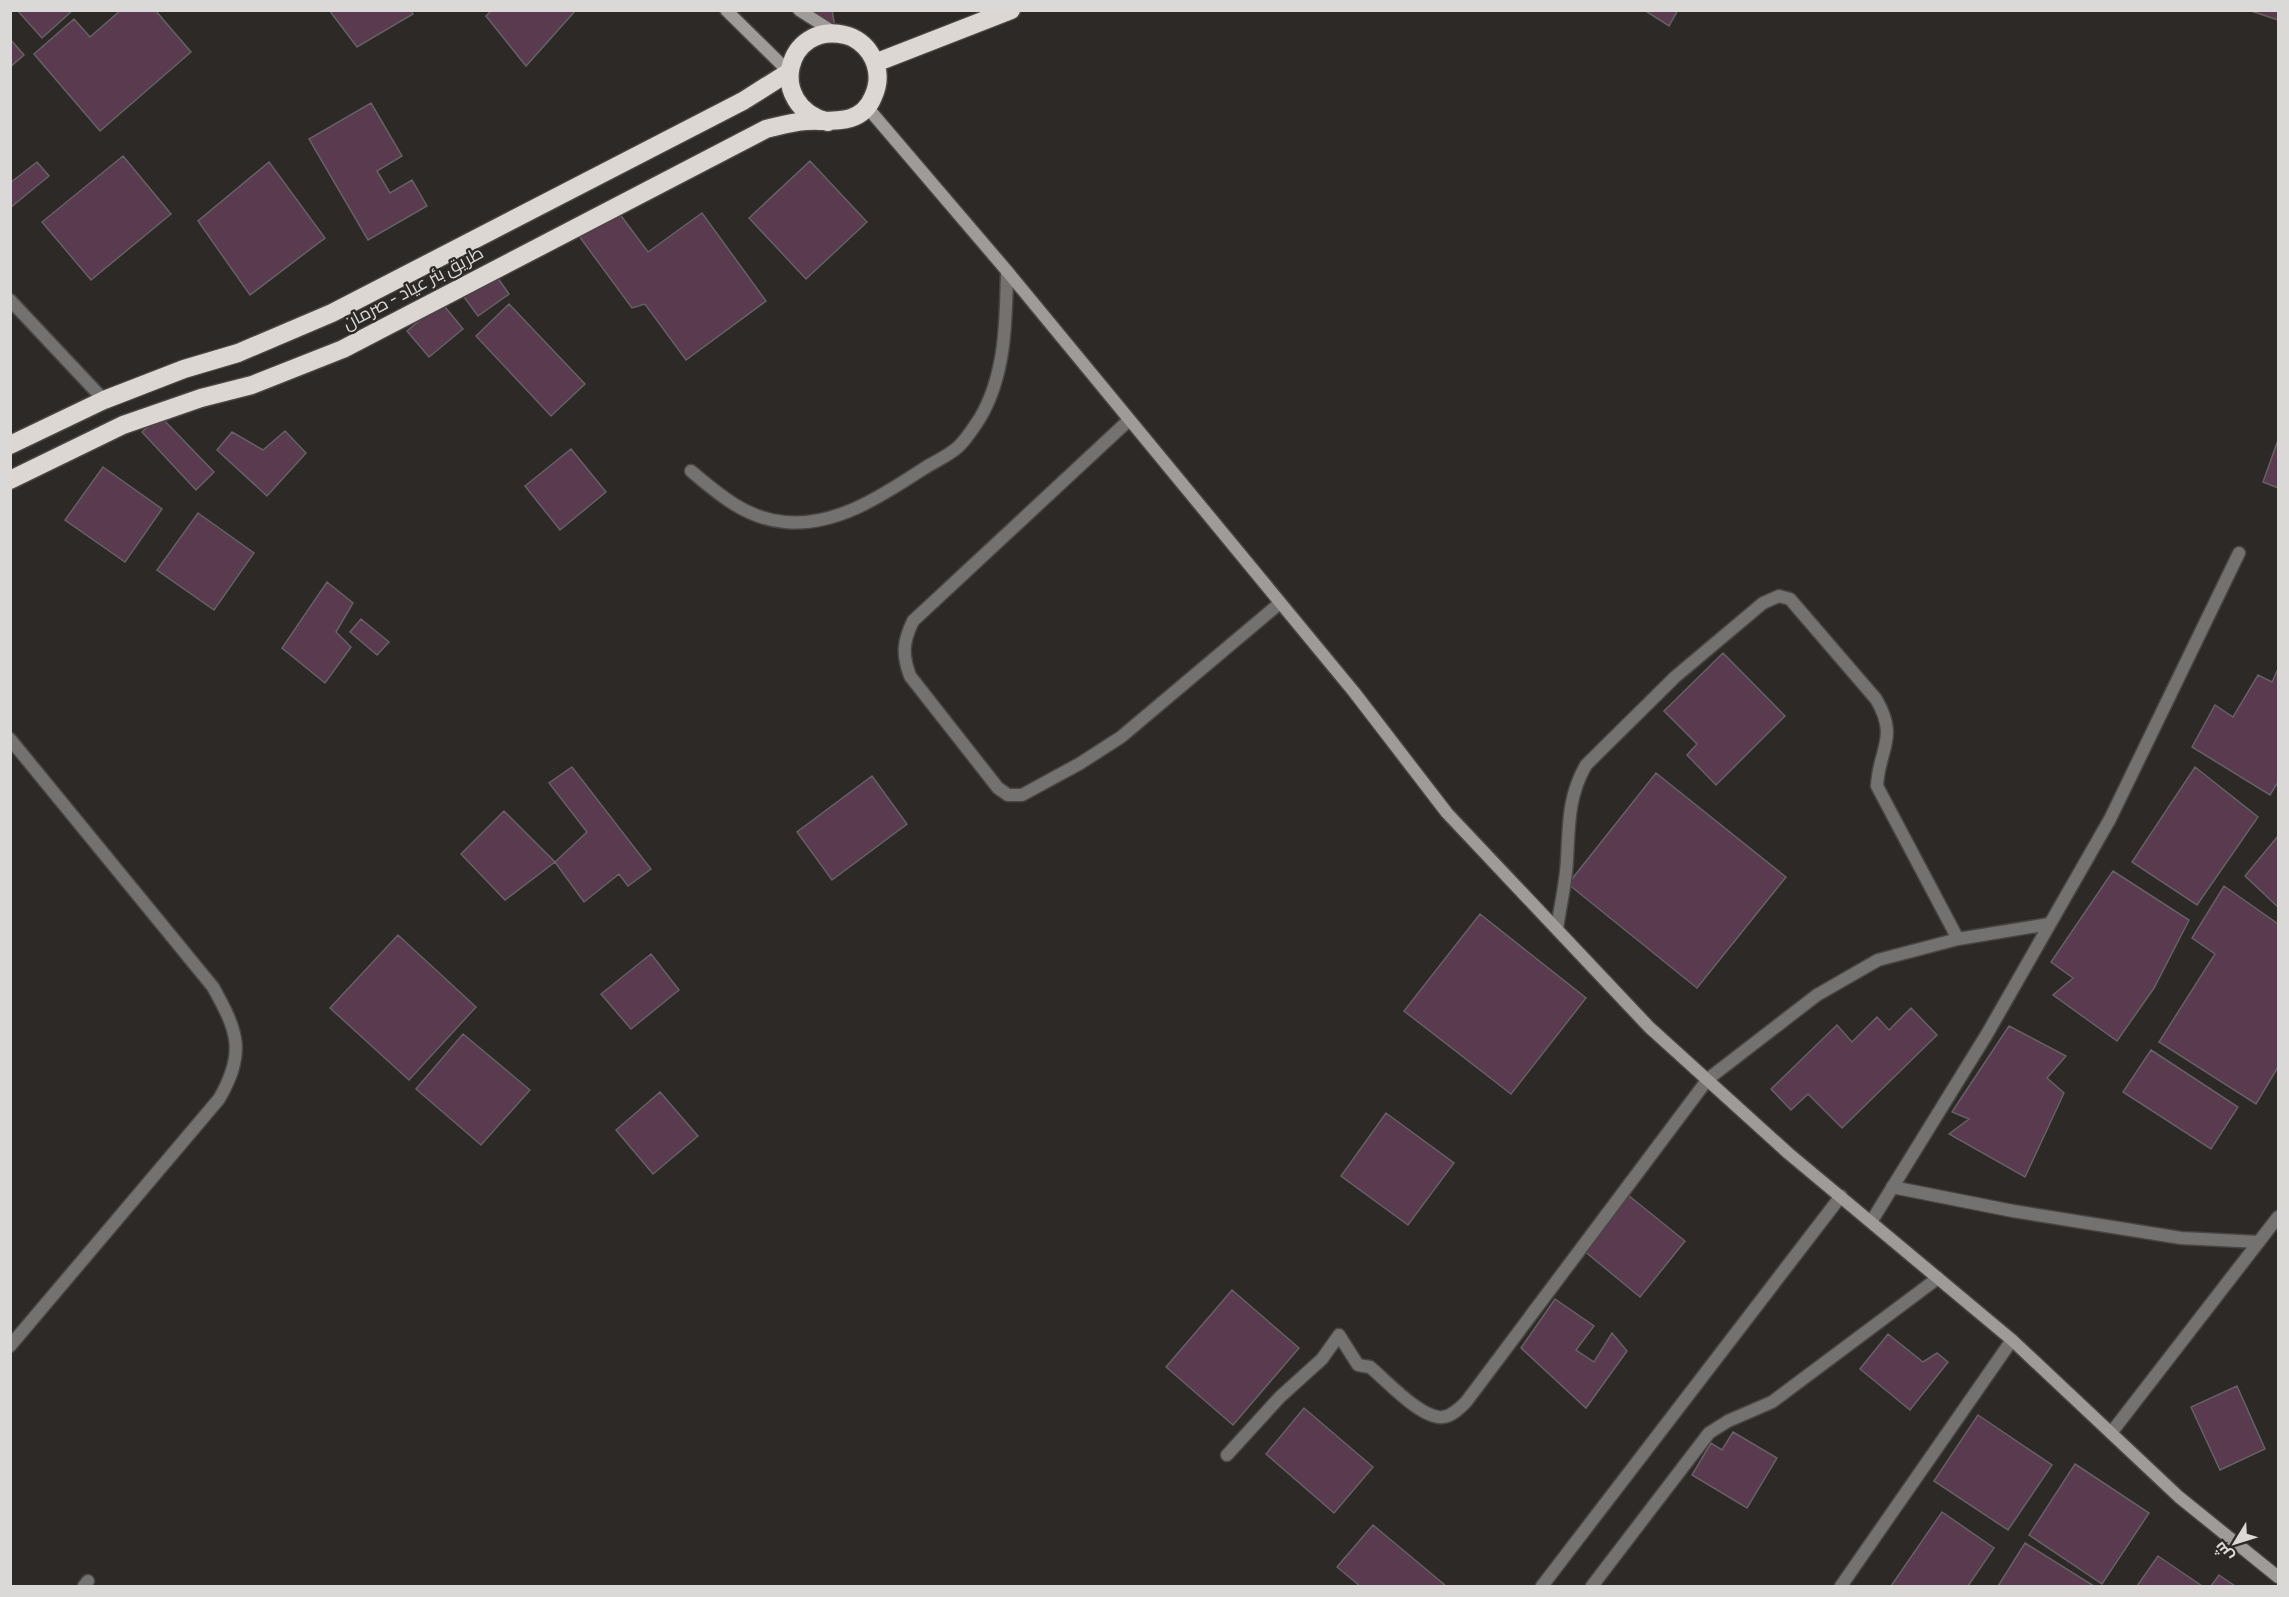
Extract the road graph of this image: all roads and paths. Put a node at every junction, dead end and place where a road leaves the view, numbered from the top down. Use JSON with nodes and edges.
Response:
{"nodes":[{"id":1,"x":726,"y":10,"type":"edge"},
{"id":2,"x":799,"y":10,"type":"edge"},
{"id":3,"x":1011,"y":10,"type":"edge"},
{"id":4,"x":836,"y":33,"type":"junction"},
{"id":5,"x":875,"y":63,"type":"junction"},
{"id":6,"x":789,"y":72,"type":"junction"},
{"id":7,"x":867,"y":107,"type":"junction"},
{"id":8,"x":828,"y":122,"type":"junction"},
{"id":9,"x":1007,"y":272,"type":"junction"},
{"id":10,"x":10,"y":300,"type":"edge"},
{"id":11,"x":104,"y":400,"type":"junction"},
{"id":12,"x":1128,"y":421,"type":"junction"},
{"id":13,"x":10,"y":445,"type":"edge"},
{"id":14,"x":691,"y":471,"type":"dead end"},
{"id":15,"x":10,"y":480,"type":"edge"},
{"id":16,"x":2239,"y":553,"type":"dead end"},
{"id":17,"x":1280,"y":603,"type":"junction"},
{"id":18,"x":10,"y":738,"type":"edge"},
{"id":19,"x":2049,"y":924,"type":"junction"},
{"id":20,"x":1557,"y":929,"type":"junction"},
{"id":21,"x":1958,"y":939,"type":"junction"},
{"id":22,"x":1708,"y":1079,"type":"junction"},
{"id":23,"x":1892,"y":1187,"type":"junction"},
{"id":24,"x":1841,"y":1196,"type":"junction"},
{"id":25,"x":2278,"y":1217,"type":"edge"},
{"id":26,"x":1871,"y":1222,"type":"junction"},
{"id":27,"x":2259,"y":1242,"type":"junction"},
{"id":28,"x":1938,"y":1278,"type":"junction"},
{"id":29,"x":2012,"y":1340,"type":"junction"},
{"id":30,"x":10,"y":1346,"type":"edge"},
{"id":31,"x":2111,"y":1433,"type":"junction"},
{"id":32,"x":1227,"y":1455,"type":"dead end"},
{"id":33,"x":2278,"y":1577,"type":"edge"},
{"id":34,"x":1542,"y":1587,"type":"edge"},
{"id":35,"x":1592,"y":1587,"type":"edge"},
{"id":36,"x":1841,"y":1587,"type":"edge"}],
"edges":[{"from":1,"to":6,"type":"street"},
{"from":2,"to":4,"type":"street"},
{"from":3,"to":5,"type":"highway"},
{"from":4,"to":5,"type":"highway"},
{"from":4,"to":6,"type":"highway"},
{"from":5,"to":7,"type":"highway"},
{"from":6,"to":8,"type":"highway"},
{"from":6,"to":11,"type":"highway","name":"طريق بئر عياد - صرمان"},
{"from":7,"to":8,"type":"highway"},
{"from":7,"to":9,"type":"street"},
{"from":8,"to":15,"type":"highway","name":"طريق بئر عياد - صرمان"},
{"from":9,"to":12,"type":"street"},
{"from":9,"to":14,"type":"street"},
{"from":10,"to":11,"type":"street"},
{"from":11,"to":13,"type":"highway","name":"طريق بئر عياد - صرمان"},
{"from":12,"to":17,"type":"street"},
{"from":12,"to":17,"type":"street"},
{"from":16,"to":19,"type":"street"},
{"from":17,"to":20,"type":"street"},
{"from":18,"to":30,"type":"street"},
{"from":19,"to":21,"type":"street"},
{"from":19,"to":23,"type":"street"},
{"from":20,"to":21,"type":"street"},
{"from":20,"to":22,"type":"street"},
{"from":21,"to":22,"type":"street"},
{"from":22,"to":24,"type":"street"},
{"from":22,"to":32,"type":"street"},
{"from":23,"to":26,"type":"street"},
{"from":23,"to":27,"type":"street"},
{"from":24,"to":26,"type":"street"},
{"from":24,"to":34,"type":"street"},
{"from":25,"to":27,"type":"street"},
{"from":26,"to":28,"type":"street"},
{"from":27,"to":31,"type":"street"},
{"from":28,"to":29,"type":"street"},
{"from":28,"to":35,"type":"street"},
{"from":29,"to":31,"type":"street"},
{"from":29,"to":36,"type":"street"},
{"from":31,"to":33,"type":"street"}]}
